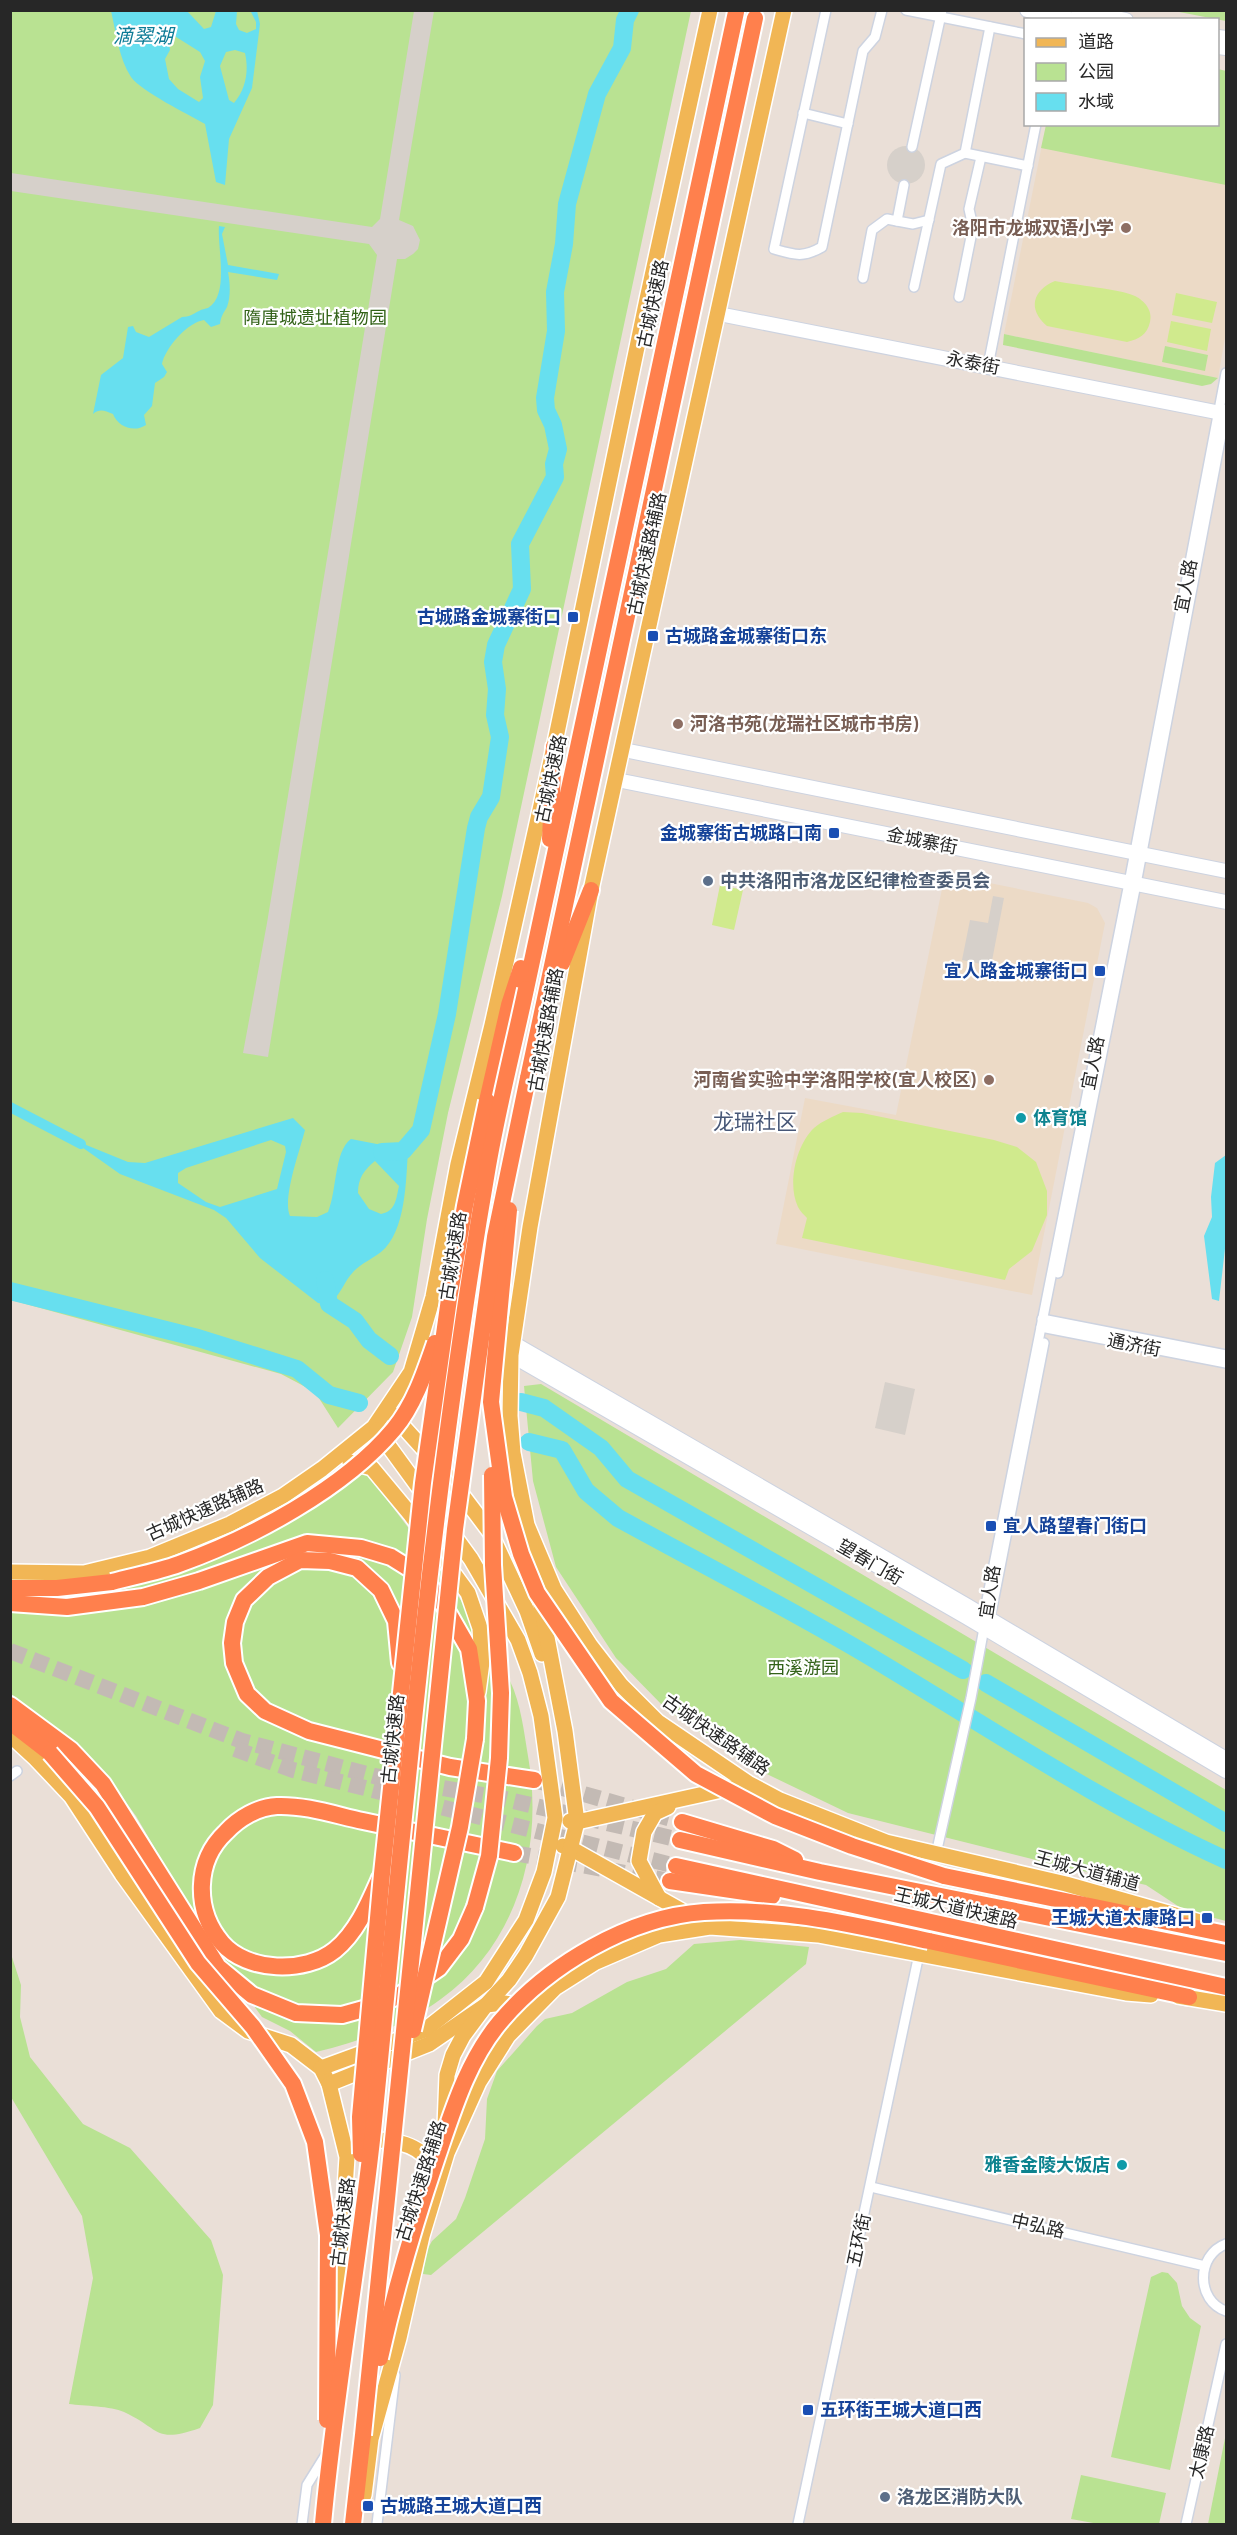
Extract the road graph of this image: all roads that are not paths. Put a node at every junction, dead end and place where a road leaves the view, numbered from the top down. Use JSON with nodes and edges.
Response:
{"nodes":[{"id":1,"x":710,"y":10,"type":"edge"},
{"id":2,"x":784,"y":10,"type":"edge"},
{"id":3,"x":826,"y":10,"type":"edge"},
{"id":4,"x":882,"y":10,"type":"edge"},
{"id":5,"x":906,"y":10,"type":"edge"},
{"id":6,"x":1027,"y":10,"type":"edge"},
{"id":7,"x":1078,"y":10,"type":"edge"},
{"id":8,"x":736,"y":12,"type":"dead end"},
{"id":9,"x":941,"y":14,"type":"edge"},
{"id":10,"x":755,"y":18,"type":"dead end"},
{"id":11,"x":1065,"y":18,"type":"edge"},
{"id":12,"x":1116,"y":18,"type":"edge"},
{"id":13,"x":990,"y":27,"type":"junction"},
{"id":14,"x":1024,"y":34,"type":"edge"},
{"id":15,"x":803,"y":113,"type":"junction"},
{"id":16,"x":848,"y":124,"type":"junction"},
{"id":17,"x":1036,"y":126,"type":"edge"},
{"id":18,"x":912,"y":147,"type":"dead end"},
{"id":19,"x":965,"y":153,"type":"junction"},
{"id":20,"x":981,"y":157,"type":"junction"},
{"id":21,"x":1028,"y":166,"type":"junction"},
{"id":22,"x":904,"y":185,"type":"dead end"},
{"id":23,"x":929,"y":220,"type":"junction"},
{"id":24,"x":897,"y":221,"type":"junction"},
{"id":25,"x":863,"y":278,"type":"dead end"},
{"id":26,"x":914,"y":287,"type":"dead end"},
{"id":27,"x":959,"y":297,"type":"dead end"},
{"id":28,"x":720,"y":311,"type":"junction"},
{"id":29,"x":988,"y":363,"type":"junction"},
{"id":30,"x":1227,"y":373,"type":"edge"},
{"id":31,"x":1224,"y":410,"type":"edge"},
{"id":32,"x":554,"y":747,"type":"junction"},
{"id":33,"x":624,"y":750,"type":"junction"},
{"id":34,"x":617,"y":780,"type":"junction"},
{"id":35,"x":1138,"y":853,"type":"junction"},
{"id":36,"x":1227,"y":871,"type":"edge"},
{"id":37,"x":1132,"y":884,"type":"junction"},
{"id":38,"x":547,"y":888,"type":"junction"},
{"id":39,"x":591,"y":890,"type":"junction"},
{"id":40,"x":1227,"y":902,"type":"edge"},
{"id":41,"x":544,"y":1006,"type":"junction"},
{"id":42,"x":514,"y":1149,"type":"junction"},
{"id":43,"x":449,"y":1299,"type":"junction"},
{"id":44,"x":1045,"y":1323,"type":"junction"},
{"id":45,"x":512,"y":1349,"type":"junction"},
{"id":46,"x":1227,"y":1355,"type":"edge"},
{"id":47,"x":1227,"y":1363,"type":"edge"},
{"id":48,"x":491,"y":1402,"type":"junction"},
{"id":49,"x":387,"y":1409,"type":"junction"},
{"id":50,"x":374,"y":1427,"type":"junction"},
{"id":51,"x":322,"y":1469,"type":"junction"},
{"id":52,"x":527,"y":1525,"type":"junction"},
{"id":53,"x":10,"y":1572,"type":"edge"},
{"id":54,"x":10,"y":1588,"type":"edge"},
{"id":55,"x":10,"y":1603,"type":"edge"},
{"id":56,"x":986,"y":1620,"type":"junction"},
{"id":57,"x":402,"y":1691,"type":"junction"},
{"id":58,"x":556,"y":1696,"type":"junction"},
{"id":59,"x":477,"y":1701,"type":"junction"},
{"id":60,"x":10,"y":1705,"type":"edge"},
{"id":61,"x":10,"y":1722,"type":"edge"},
{"id":62,"x":10,"y":1735,"type":"edge"},
{"id":63,"x":1227,"y":1759,"type":"edge"},
{"id":64,"x":1227,"y":1772,"type":"edge"},
{"id":65,"x":534,"y":1779,"type":"tunnel mouth"},
{"id":66,"x":748,"y":1783,"type":"junction"},
{"id":67,"x":678,"y":1801,"type":"junction"},
{"id":68,"x":555,"y":1818,"type":"junction"},
{"id":69,"x":577,"y":1822,"type":"junction"},
{"id":70,"x":682,"y":1822,"type":"tunnel mouth"},
{"id":71,"x":680,"y":1840,"type":"tunnel mouth"},
{"id":72,"x":551,"y":1842,"type":"junction"},
{"id":73,"x":572,"y":1849,"type":"junction"},
{"id":74,"x":514,"y":1852,"type":"tunnel mouth"},
{"id":75,"x":936,"y":1854,"type":"junction"},
{"id":76,"x":820,"y":1872,"type":"junction"},
{"id":77,"x":673,"y":1873,"type":"tunnel mouth"},
{"id":78,"x":382,"y":1874,"type":"junction"},
{"id":79,"x":659,"y":1898,"type":"junction"},
{"id":80,"x":1044,"y":1916,"type":"junction"},
{"id":81,"x":1159,"y":1922,"type":"junction"},
{"id":82,"x":710,"y":1927,"type":"junction"},
{"id":83,"x":1227,"y":1929,"type":"edge"},
{"id":84,"x":1227,"y":1934,"type":"edge"},
{"id":85,"x":924,"y":1947,"type":"junction"},
{"id":86,"x":1039,"y":1947,"type":"junction"},
{"id":87,"x":1227,"y":1953,"type":"edge"},
{"id":88,"x":1227,"y":1988,"type":"edge"},
{"id":89,"x":1189,"y":1997,"type":"junction"},
{"id":90,"x":1227,"y":2004,"type":"edge"},
{"id":91,"x":486,"y":2005,"type":"junction"},
{"id":92,"x":538,"y":2006,"type":"junction"},
{"id":93,"x":321,"y":2068,"type":"junction"},
{"id":94,"x":329,"y":2084,"type":"junction"},
{"id":95,"x":396,"y":2107,"type":"junction"},
{"id":96,"x":447,"y":2153,"type":"junction"},
{"id":97,"x":347,"y":2157,"type":"junction"},
{"id":98,"x":437,"y":2185,"type":"junction"},
{"id":99,"x":871,"y":2187,"type":"junction"},
{"id":100,"x":363,"y":2223,"type":"junction"},
{"id":101,"x":1227,"y":2244,"type":"edge"},
{"id":102,"x":1205,"y":2266,"type":"junction"},
{"id":103,"x":1227,"y":2311,"type":"edge"},
{"id":104,"x":399,"y":2338,"type":"junction"},
{"id":105,"x":1227,"y":2344,"type":"edge"},
{"id":106,"x":363,"y":2435,"type":"junction"},
{"id":107,"x":326,"y":2462,"type":"junction"},
{"id":108,"x":302,"y":2524,"type":"edge"},
{"id":109,"x":317,"y":2524,"type":"edge"},
{"id":110,"x":323,"y":2524,"type":"edge"},
{"id":111,"x":353,"y":2524,"type":"edge"},
{"id":112,"x":360,"y":2524,"type":"edge"},
{"id":113,"x":377,"y":2524,"type":"edge"},
{"id":114,"x":798,"y":2524,"type":"edge"},
{"id":115,"x":1186,"y":2524,"type":"edge"}],
"edges":[{"from":1,"to":32,"type":"main road","name":"古城快速路辅路"},
{"from":2,"to":28,"type":"main road","name":"古城快速路辅路"},
{"from":3,"to":15,"type":"street"},
{"from":4,"to":16,"type":"street"},
{"from":5,"to":9,"type":"street"},
{"from":6,"to":11,"type":"main road"},
{"from":7,"to":12,"type":"main road"},
{"from":8,"to":38,"type":"highway","name":"古城快速路"},
{"from":9,"to":13,"type":"street"},
{"from":9,"to":18,"type":"street"},
{"from":10,"to":41,"type":"highway"},
{"from":13,"to":14,"type":"street"},
{"from":13,"to":19,"type":"street"},
{"from":15,"to":16,"type":"street"},
{"from":15,"to":16,"type":"street"},
{"from":17,"to":21,"type":"street"},
{"from":19,"to":20,"type":"street"},
{"from":19,"to":23,"type":"street"},
{"from":20,"to":21,"type":"street"},
{"from":20,"to":27,"type":"street"},
{"from":21,"to":29,"type":"street"},
{"from":22,"to":24,"type":"street"},
{"from":23,"to":24,"type":"street"},
{"from":23,"to":26,"type":"street"},
{"from":24,"to":25,"type":"street"},
{"from":28,"to":29,"type":"main road","name":"永泰街"},
{"from":28,"to":33,"type":"main road","name":"古城快速路辅路"},
{"from":29,"to":31,"type":"main road","name":"永泰街"},
{"from":30,"to":31,"type":"street","name":"宜人路"},
{"from":31,"to":35,"type":"street","name":"宜人路"},
{"from":32,"to":38,"type":"highway"},
{"from":32,"to":49,"type":"main road","name":"古城快速路辅路"},
{"from":33,"to":34,"type":"main road","name":"古城快速路辅路"},
{"from":33,"to":35,"type":"main road","name":"金城寨街"},
{"from":34,"to":37,"type":"main road","name":"金城寨街"},
{"from":34,"to":39,"type":"main road","name":"古城快速路辅路"},
{"from":35,"to":36,"type":"main road","name":"金城寨街"},
{"from":35,"to":37,"type":"street","name":"宜人路"},
{"from":37,"to":40,"type":"main road","name":"金城寨街"},
{"from":37,"to":44,"type":"street","name":"宜人路"},
{"from":38,"to":43,"type":"highway","bridge":true},
{"from":38,"to":100,"type":"highway","name":"古城快速路","bridge":true},
{"from":39,"to":41,"type":"highway"},
{"from":39,"to":45,"type":"main road","name":"古城快速路辅路"},
{"from":41,"to":42,"type":"highway","bridge":true},
{"from":42,"to":48,"type":"highway","bridge":true},
{"from":42,"to":95,"type":"highway","bridge":true},
{"from":43,"to":54,"type":"highway","bridge":true},
{"from":43,"to":57,"type":"highway","bridge":true},
{"from":44,"to":46,"type":"street","name":"通济街"},
{"from":44,"to":47,"type":"street","name":"通济街"},
{"from":44,"to":56,"type":"street","name":"宜人路"},
{"from":45,"to":52,"type":"main road","name":"古城快速路辅路"},
{"from":45,"to":56,"type":"main road","name":"望春门街"},
{"from":48,"to":60,"type":"highway","bridge":true},
{"from":48,"to":81,"type":"highway","bridge":true},
{"from":49,"to":50,"type":"main road","name":"古城快速路辅路"},
{"from":49,"to":58,"type":"main road"},
{"from":50,"to":51,"type":"main road","name":"古城快速路辅路"},
{"from":50,"to":68,"type":"main road"},
{"from":51,"to":53,"type":"main road","name":"古城快速路辅路"},
{"from":51,"to":59,"type":"main road"},
{"from":52,"to":58,"type":"main road"},
{"from":52,"to":66,"type":"main road","name":"古城快速路辅路"},
{"from":55,"to":59,"type":"highway"},
{"from":56,"to":63,"type":"main road","name":"望春门街"},
{"from":56,"to":64,"type":"main road","name":"望春门街"},
{"from":56,"to":75,"type":"street","name":"宜人路"},
{"from":57,"to":65,"type":"highway","bridge":true},
{"from":57,"to":78,"type":"highway","bridge":true},
{"from":58,"to":69,"type":"main road"},
{"from":59,"to":95,"type":"highway","bridge":true},
{"from":61,"to":107,"type":"highway","bridge":true},
{"from":62,"to":93,"type":"main road"},
{"from":66,"to":67,"type":"main road"},
{"from":66,"to":75,"type":"main road","name":"古城快速路辅路"},
{"from":67,"to":69,"type":"main road"},
{"from":67,"to":79,"type":"main road"},
{"from":68,"to":69,"type":"main road"},
{"from":68,"to":72,"type":"main road"},
{"from":69,"to":73,"type":"main road"},
{"from":70,"to":76,"type":"highway"},
{"from":71,"to":76,"type":"highway","name":"王城大道快速路"},
{"from":72,"to":73,"type":"main road"},
{"from":72,"to":93,"type":"main road"},
{"from":73,"to":79,"type":"main road"},
{"from":73,"to":91,"type":"main road"},
{"from":74,"to":78,"type":"highway"},
{"from":75,"to":83,"type":"main road","name":"王城大道辅道"},
{"from":76,"to":80,"type":"highway","name":"王城大道快速路"},
{"from":77,"to":86,"type":"highway","name":"王城大道快速路"},
{"from":78,"to":100,"type":"highway","bridge":true},
{"from":79,"to":82,"type":"main road"},
{"from":80,"to":81,"type":"highway"},
{"from":80,"to":87,"type":"highway","name":"王城大道快速路"},
{"from":81,"to":84,"type":"highway"},
{"from":82,"to":85,"type":"main road","name":"古城快速路辅路"},
{"from":82,"to":92,"type":"main road","name":"古城快速路辅路"},
{"from":85,"to":89,"type":"highway"},
{"from":85,"to":99,"type":"street","name":"五环街"},
{"from":85,"to":106,"type":"highway","bridge":true},
{"from":86,"to":88,"type":"highway","name":"王城大道快速路"},
{"from":86,"to":89,"type":"highway"},
{"from":89,"to":90,"type":"main road"},
{"from":91,"to":92,"type":"main road"},
{"from":91,"to":94,"type":"main road"},
{"from":91,"to":96,"type":"main road"},
{"from":92,"to":96,"type":"main road","name":"古城快速路辅路"},
{"from":93,"to":94,"type":"main road"},
{"from":94,"to":97,"type":"main road"},
{"from":95,"to":106,"type":"highway","bridge":true},
{"from":96,"to":98,"type":"main road","name":"古城快速路辅路"},
{"from":97,"to":98,"type":"main road"},
{"from":97,"to":107,"type":"main road"},
{"from":98,"to":104,"type":"main road","name":"古城快速路辅路"},
{"from":99,"to":102,"type":"street","name":"中弘路"},
{"from":99,"to":114,"type":"street","name":"五环街"},
{"from":100,"to":107,"type":"highway","name":"古城快速路","bridge":true},
{"from":101,"to":102,"type":"street"},
{"from":102,"to":103,"type":"street"},
{"from":104,"to":112,"type":"main road","name":"古城快速路辅路"},
{"from":104,"to":113,"type":"street"},
{"from":105,"to":115,"type":"street","name":"太康路"},
{"from":106,"to":111,"type":"highway"},
{"from":106,"to":112,"type":"highway"},
{"from":107,"to":108,"type":"street"},
{"from":107,"to":109,"type":"highway","bridge":true},
{"from":107,"to":110,"type":"highway","name":"古城快速路","bridge":true}]}
